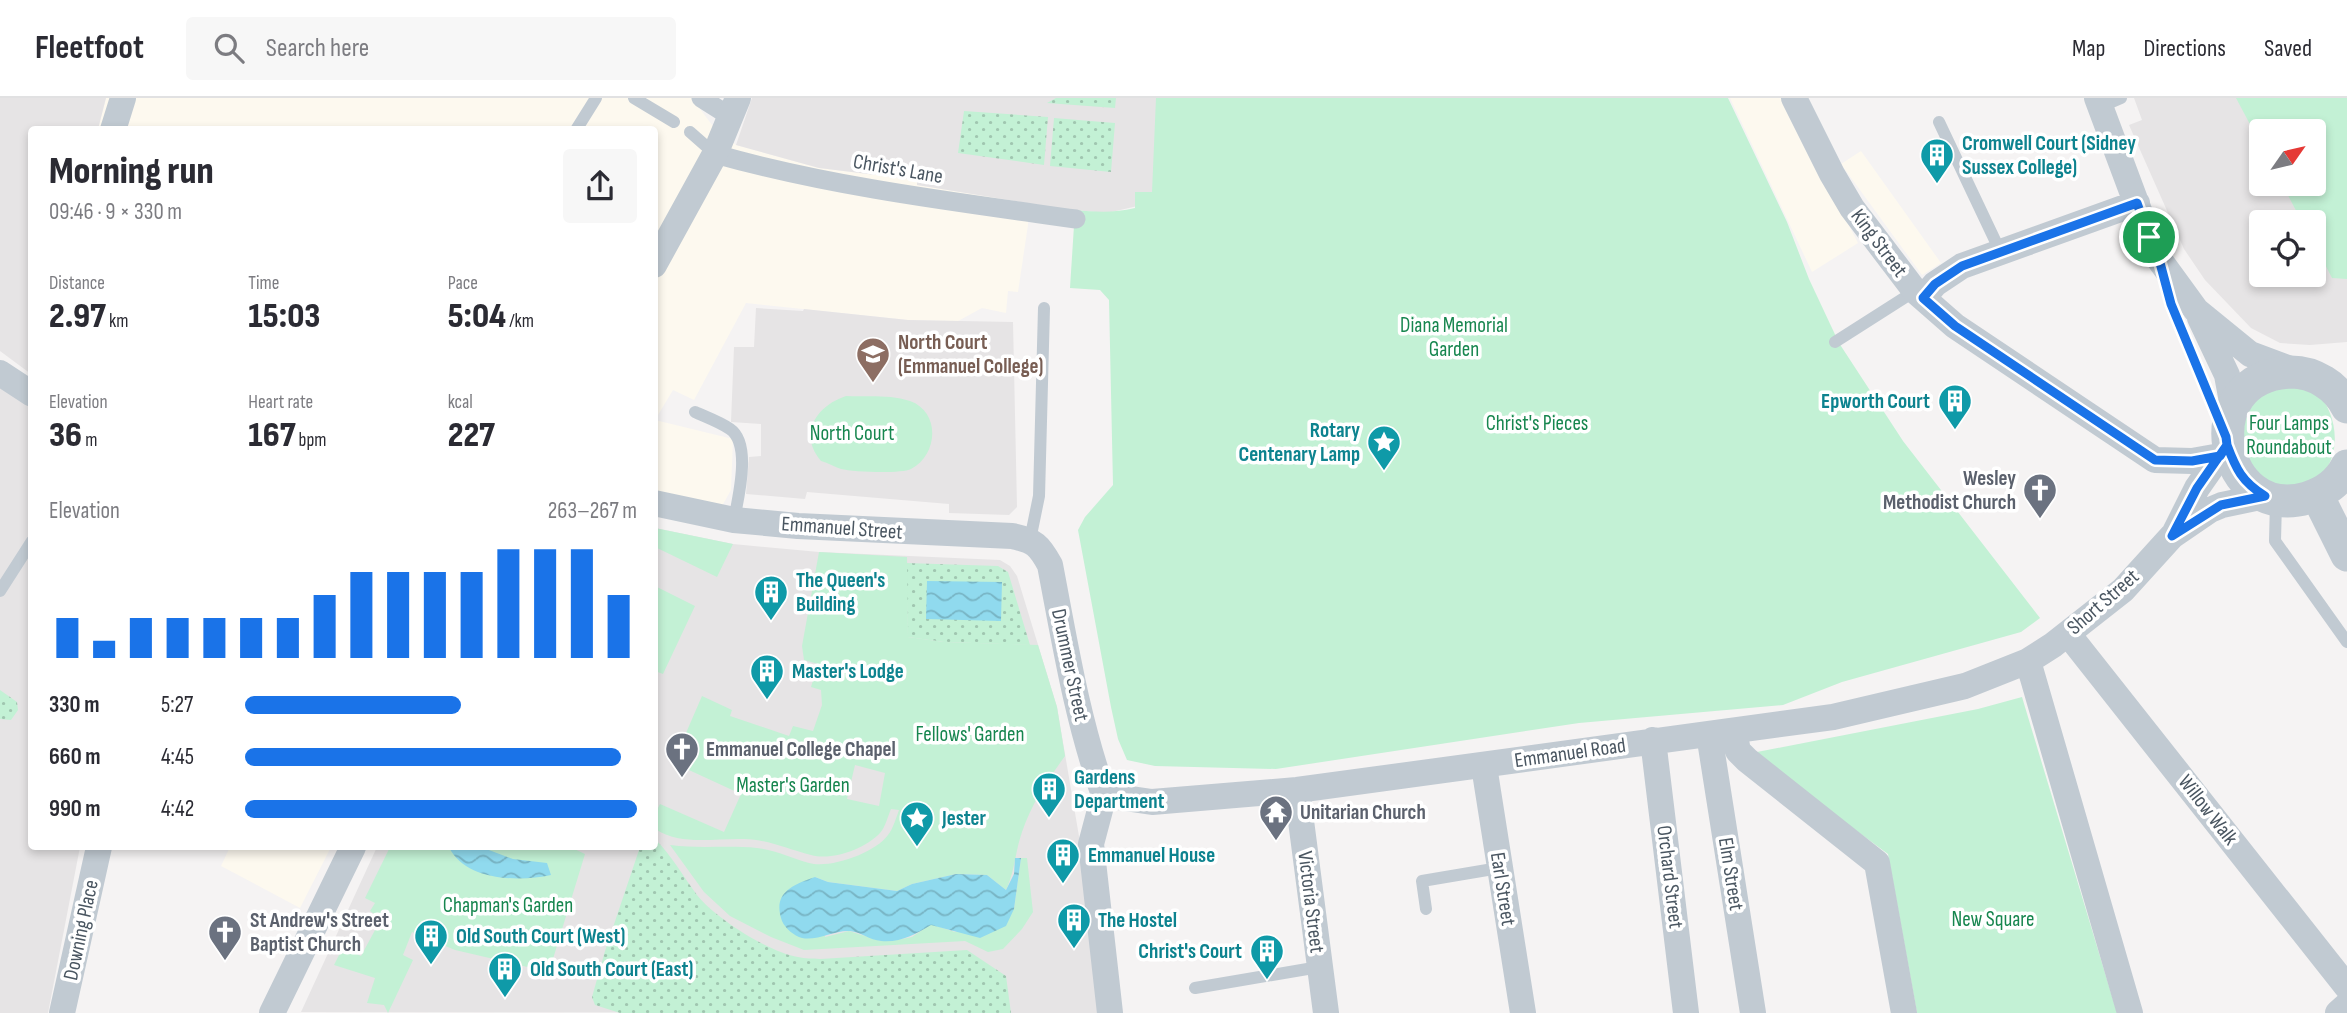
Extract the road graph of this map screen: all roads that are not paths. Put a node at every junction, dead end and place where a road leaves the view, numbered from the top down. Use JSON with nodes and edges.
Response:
{"nodes":[{"id":1,"x":125,"y":98,"type":"edge"},
{"id":2,"x":596,"y":98,"type":"edge"},
{"id":3,"x":634,"y":98,"type":"edge"},
{"id":4,"x":701,"y":98,"type":"edge"},
{"id":5,"x":1794,"y":98,"type":"edge"},
{"id":6,"x":2106,"y":101,"type":"edge"},
{"id":7,"x":735,"y":107,"type":"edge"},
{"id":8,"x":674,"y":122,"type":"dead end"},
{"id":9,"x":1939,"y":122,"type":"dead end"},
{"id":10,"x":114,"y":126,"type":"edge"},
{"id":11,"x":578,"y":126,"type":"edge"},
{"id":12,"x":690,"y":132,"type":"dead end"},
{"id":13,"x":715,"y":154,"type":"junction"},
{"id":14,"x":2137,"y":203,"type":"junction"},
{"id":15,"x":1076,"y":219,"type":"dead end"},
{"id":16,"x":2001,"y":253,"type":"junction"},
{"id":17,"x":658,"y":258,"type":"edge"},
{"id":18,"x":2159,"y":259,"type":"junction"},
{"id":19,"x":1919,"y":294,"type":"junction"},
{"id":20,"x":1044,"y":308,"type":"dead end"},
{"id":21,"x":2196,"y":310,"type":"junction"},
{"id":22,"x":1835,"y":342,"type":"dead end"},
{"id":23,"x":2298,"y":372,"type":"junction"},
{"id":24,"x":0,"y":373,"type":"edge"},
{"id":25,"x":28,"y":391,"type":"edge"},
{"id":26,"x":2346,"y":404,"type":"edge"},
{"id":27,"x":695,"y":412,"type":"dead end"},
{"id":28,"x":2226,"y":436,"type":"junction"},
{"id":29,"x":2347,"y":466,"type":"edge"},
{"id":30,"x":2317,"y":495,"type":"junction"},
{"id":31,"x":2271,"y":498,"type":"junction"},
{"id":32,"x":658,"y":504,"type":"edge"},
{"id":33,"x":734,"y":520,"type":"junction"},
{"id":34,"x":2172,"y":536,"type":"junction"},
{"id":35,"x":1030,"y":540,"type":"junction"},
{"id":36,"x":28,"y":547,"type":"edge"},
{"id":37,"x":2347,"y":555,"type":"edge"},
{"id":38,"x":0,"y":591,"type":"edge"},
{"id":39,"x":2068,"y":634,"type":"junction"},
{"id":40,"x":2347,"y":642,"type":"edge"},
{"id":41,"x":2028,"y":661,"type":"junction"},
{"id":42,"x":1722,"y":733,"type":"junction"},
{"id":43,"x":1653,"y":740,"type":"junction"},
{"id":44,"x":1484,"y":766,"type":"junction"},
{"id":45,"x":1297,"y":790,"type":"junction"},
{"id":46,"x":1104,"y":795,"type":"junction"},
{"id":47,"x":98,"y":850,"type":"edge"},
{"id":48,"x":352,"y":850,"type":"edge"},
{"id":49,"x":1499,"y":867,"type":"junction"},
{"id":50,"x":1426,"y":909,"type":"dead end"},
{"id":51,"x":1319,"y":967,"type":"junction"},
{"id":52,"x":2347,"y":987,"type":"edge"},
{"id":53,"x":1195,"y":988,"type":"dead end"},
{"id":54,"x":2347,"y":1005,"type":"edge"},
{"id":55,"x":62,"y":1013,"type":"edge"},
{"id":56,"x":272,"y":1013,"type":"edge"},
{"id":57,"x":1111,"y":1013,"type":"edge"},
{"id":58,"x":1326,"y":1013,"type":"edge"},
{"id":59,"x":1523,"y":1013,"type":"edge"},
{"id":60,"x":1686,"y":1013,"type":"edge"},
{"id":61,"x":1753,"y":1013,"type":"edge"},
{"id":62,"x":1904,"y":1013,"type":"edge"},
{"id":63,"x":2130,"y":1013,"type":"edge"},
{"id":64,"x":2338,"y":1013,"type":"edge"}],
"edges":[{"from":1,"to":10,"type":"street"},
{"from":2,"to":11,"type":"lane"},
{"from":3,"to":8,"type":"lane"},
{"from":4,"to":7,"type":"street"},
{"from":5,"to":19,"type":"street","name":"King Street"},
{"from":6,"to":14,"type":"street"},
{"from":7,"to":13,"type":"street"},
{"from":9,"to":16,"type":"lane"},
{"from":12,"to":13,"type":"lane"},
{"from":13,"to":15,"type":"street","name":"Christ's Lane"},
{"from":13,"to":17,"type":"street"},
{"from":14,"to":16,"type":"street"},
{"from":14,"to":18,"type":"street"},
{"from":16,"to":19,"type":"street"},
{"from":18,"to":21,"type":"street"},
{"from":18,"to":28,"type":"lane"},
{"from":19,"to":22,"type":"lane"},
{"from":19,"to":28,"type":"street","name":"King Street"},
{"from":20,"to":35,"type":"lane"},
{"from":21,"to":23,"type":"street"},
{"from":21,"to":28,"type":"street"},
{"from":23,"to":26,"type":"street"},
{"from":23,"to":28,"type":"street"},
{"from":24,"to":25,"type":"street"},
{"from":27,"to":33,"type":"lane"},
{"from":28,"to":31,"type":"street"},
{"from":28,"to":34,"type":"street","name":"Short Street"},
{"from":29,"to":30,"type":"street"},
{"from":30,"to":31,"type":"street"},
{"from":30,"to":37,"type":"street"},
{"from":31,"to":34,"type":"street","name":"Short Street"},
{"from":31,"to":40,"type":"lane"},
{"from":32,"to":33,"type":"street","name":"Emmanuel Street"},
{"from":33,"to":35,"type":"street","name":"Emmanuel Street"},
{"from":34,"to":39,"type":"street","name":"Short Street"},
{"from":35,"to":46,"type":"street","name":"Drummer Street"},
{"from":36,"to":38,"type":"lane"},
{"from":39,"to":41,"type":"street","name":"Short Street"},
{"from":39,"to":52,"type":"street","name":"Willow Walk"},
{"from":41,"to":42,"type":"street","name":"Emmanuel Road"},
{"from":41,"to":63,"type":"street"},
{"from":42,"to":43,"type":"street","name":"Emmanuel Road"},
{"from":42,"to":61,"type":"street","name":"Elm Street"},
{"from":42,"to":62,"type":"street"},
{"from":43,"to":44,"type":"street","name":"Emmanuel Road"},
{"from":43,"to":60,"type":"street","name":"Orchard Street"},
{"from":44,"to":45,"type":"street","name":"Emmanuel Road"},
{"from":44,"to":49,"type":"street","name":"Earl Street"},
{"from":45,"to":46,"type":"street","name":"Emmanuel Road"},
{"from":45,"to":51,"type":"street","name":"Victoria Street"},
{"from":46,"to":57,"type":"street"},
{"from":47,"to":55,"type":"street","name":"Downing Place"},
{"from":48,"to":56,"type":"street"},
{"from":49,"to":50,"type":"lane"},
{"from":49,"to":59,"type":"street","name":"Earl Street"},
{"from":51,"to":53,"type":"lane"},
{"from":51,"to":58,"type":"street","name":"Victoria Street"},
{"from":54,"to":64,"type":"street"}]}
